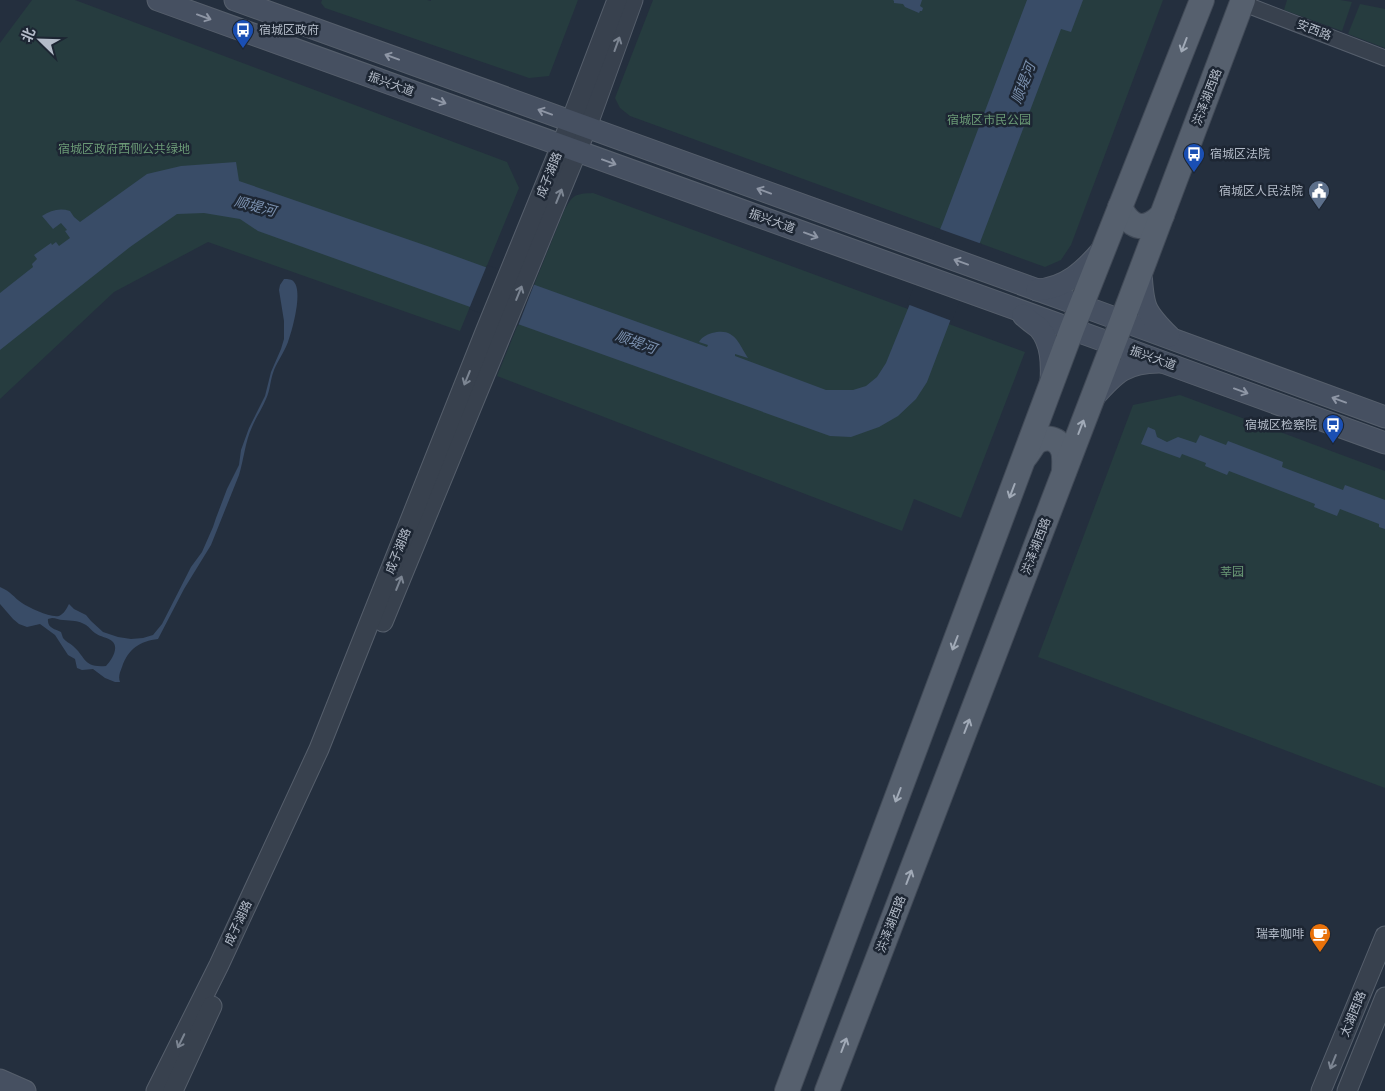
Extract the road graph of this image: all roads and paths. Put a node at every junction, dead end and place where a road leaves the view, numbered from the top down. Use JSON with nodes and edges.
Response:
{"nodes":[{"id":1,"x":158,"y":0,"type":"edge"},
{"id":2,"x":235,"y":0,"type":"edge"},
{"id":3,"x":617,"y":0,"type":"edge"},
{"id":4,"x":633,"y":0,"type":"edge"},
{"id":5,"x":1202,"y":0,"type":"edge"},
{"id":6,"x":1243,"y":1,"type":"edge"},
{"id":7,"x":1385,"y":58,"type":"edge"},
{"id":8,"x":579,"y":124,"type":"junction"},
{"id":9,"x":569,"y":148,"type":"junction"},
{"id":10,"x":1120,"y":207,"type":"junction"},
{"id":11,"x":1162,"y":216,"type":"junction"},
{"id":12,"x":1105,"y":246,"type":"junction"},
{"id":13,"x":1141,"y":272,"type":"junction"},
{"id":14,"x":1007,"y":279,"type":"junction"},
{"id":15,"x":1038,"y":290,"type":"junction"},
{"id":16,"x":1007,"y":306,"type":"junction"},
{"id":17,"x":1082,"y":306,"type":"junction"},
{"id":18,"x":1122,"y":321,"type":"junction"},
{"id":19,"x":1072,"y":329,"type":"junction"},
{"id":20,"x":492,"y":335,"type":"junction"},
{"id":21,"x":1173,"y":339,"type":"junction"},
{"id":22,"x":1113,"y":344,"type":"junction"},
{"id":23,"x":1212,"y":354,"type":"junction"},
{"id":24,"x":1164,"y":362,"type":"junction"},
{"id":25,"x":1203,"y":377,"type":"junction"},
{"id":26,"x":1051,"y":384,"type":"junction"},
{"id":27,"x":1092,"y":399,"type":"junction"},
{"id":28,"x":1385,"y":417,"type":"edge"},
{"id":29,"x":1385,"y":444,"type":"edge"},
{"id":30,"x":1023,"y":459,"type":"junction"},
{"id":31,"x":1064,"y":473,"type":"junction"},
{"id":32,"x":1385,"y":936,"type":"edge"},
{"id":33,"x":1385,"y":997,"type":"edge"},
{"id":34,"x":0,"y":1080,"type":"edge"},
{"id":35,"x":25,"y":1091,"type":"edge"},
{"id":36,"x":156,"y":1091,"type":"edge"},
{"id":37,"x":173,"y":1091,"type":"edge"},
{"id":38,"x":787,"y":1091,"type":"edge"},
{"id":39,"x":827,"y":1091,"type":"edge"},
{"id":40,"x":1321,"y":1091,"type":"edge"},
{"id":41,"x":1347,"y":1091,"type":"edge"}],
"edges":[{"from":1,"to":9,"type":"main road","name":"振兴大道","one_way":true},
{"from":8,"to":2,"type":"main road","name":"振兴大道","one_way":true},
{"from":3,"to":8,"type":"street","name":"成子湖路"},
{"from":8,"to":4,"type":"street","name":"成子湖路","one_way":true},
{"from":5,"to":10,"type":"main road","one_way":true},
{"from":6,"to":7,"type":"street","name":"安西路"},
{"from":6,"to":11,"type":"main road","name":"洪泽湖西路"},
{"from":8,"to":9,"type":"street","name":"成子湖路"},
{"from":14,"to":8,"type":"main road","name":"振兴大道","one_way":true},
{"from":9,"to":16,"type":"main road","name":"振兴大道","one_way":true},
{"from":9,"to":20,"type":"street","name":"成子湖路"},
{"from":10,"to":11,"type":"main road"},
{"from":10,"to":12,"type":"main road"},
{"from":11,"to":13,"type":"main road","name":"洪泽湖西路"},
{"from":12,"to":15,"type":"main road"},
{"from":12,"to":17,"type":"main road"},
{"from":13,"to":18,"type":"main road","name":"洪泽湖西路"},
{"from":13,"to":21,"type":"main road"},
{"from":14,"to":15,"type":"main road","name":"振兴大道"},
{"from":14,"to":16,"type":"main road"},
{"from":15,"to":17,"type":"main road","name":"振兴大道"},
{"from":16,"to":19,"type":"main road","name":"振兴大道"},
{"from":16,"to":26,"type":"main road"},
{"from":17,"to":18,"type":"main road","name":"振兴大道"},
{"from":17,"to":19,"type":"main road"},
{"from":18,"to":21,"type":"main road","name":"振兴大道"},
{"from":18,"to":22,"type":"main road","name":"洪泽湖西路"},
{"from":19,"to":22,"type":"main road","name":"振兴大道"},
{"from":19,"to":26,"type":"main road"},
{"from":20,"to":36,"type":"street","name":"成子湖路","one_way":true},
{"from":37,"to":20,"type":"street","name":"成子湖路","one_way":true},
{"from":21,"to":23,"type":"main road","name":"振兴大道"},
{"from":22,"to":24,"type":"main road","name":"振兴大道"},
{"from":22,"to":27,"type":"main road","name":"洪泽湖西路"},
{"from":23,"to":25,"type":"main road"},
{"from":28,"to":23,"type":"main road","name":"振兴大道","one_way":true},
{"from":24,"to":25,"type":"main road","name":"振兴大道"},
{"from":24,"to":27,"type":"main road"},
{"from":25,"to":29,"type":"main road","name":"振兴大道","one_way":true},
{"from":26,"to":30,"type":"main road"},
{"from":31,"to":27,"type":"main road","name":"洪泽湖西路","one_way":true},
{"from":30,"to":31,"type":"main road"},
{"from":30,"to":38,"type":"main road","one_way":true},
{"from":39,"to":31,"type":"main road","name":"洪泽湖西路","one_way":true},
{"from":32,"to":40,"type":"street","name":"太湖西路","one_way":true},
{"from":33,"to":41,"type":"street","name":"太湖西路"},
{"from":34,"to":35,"type":"main road"}]}
